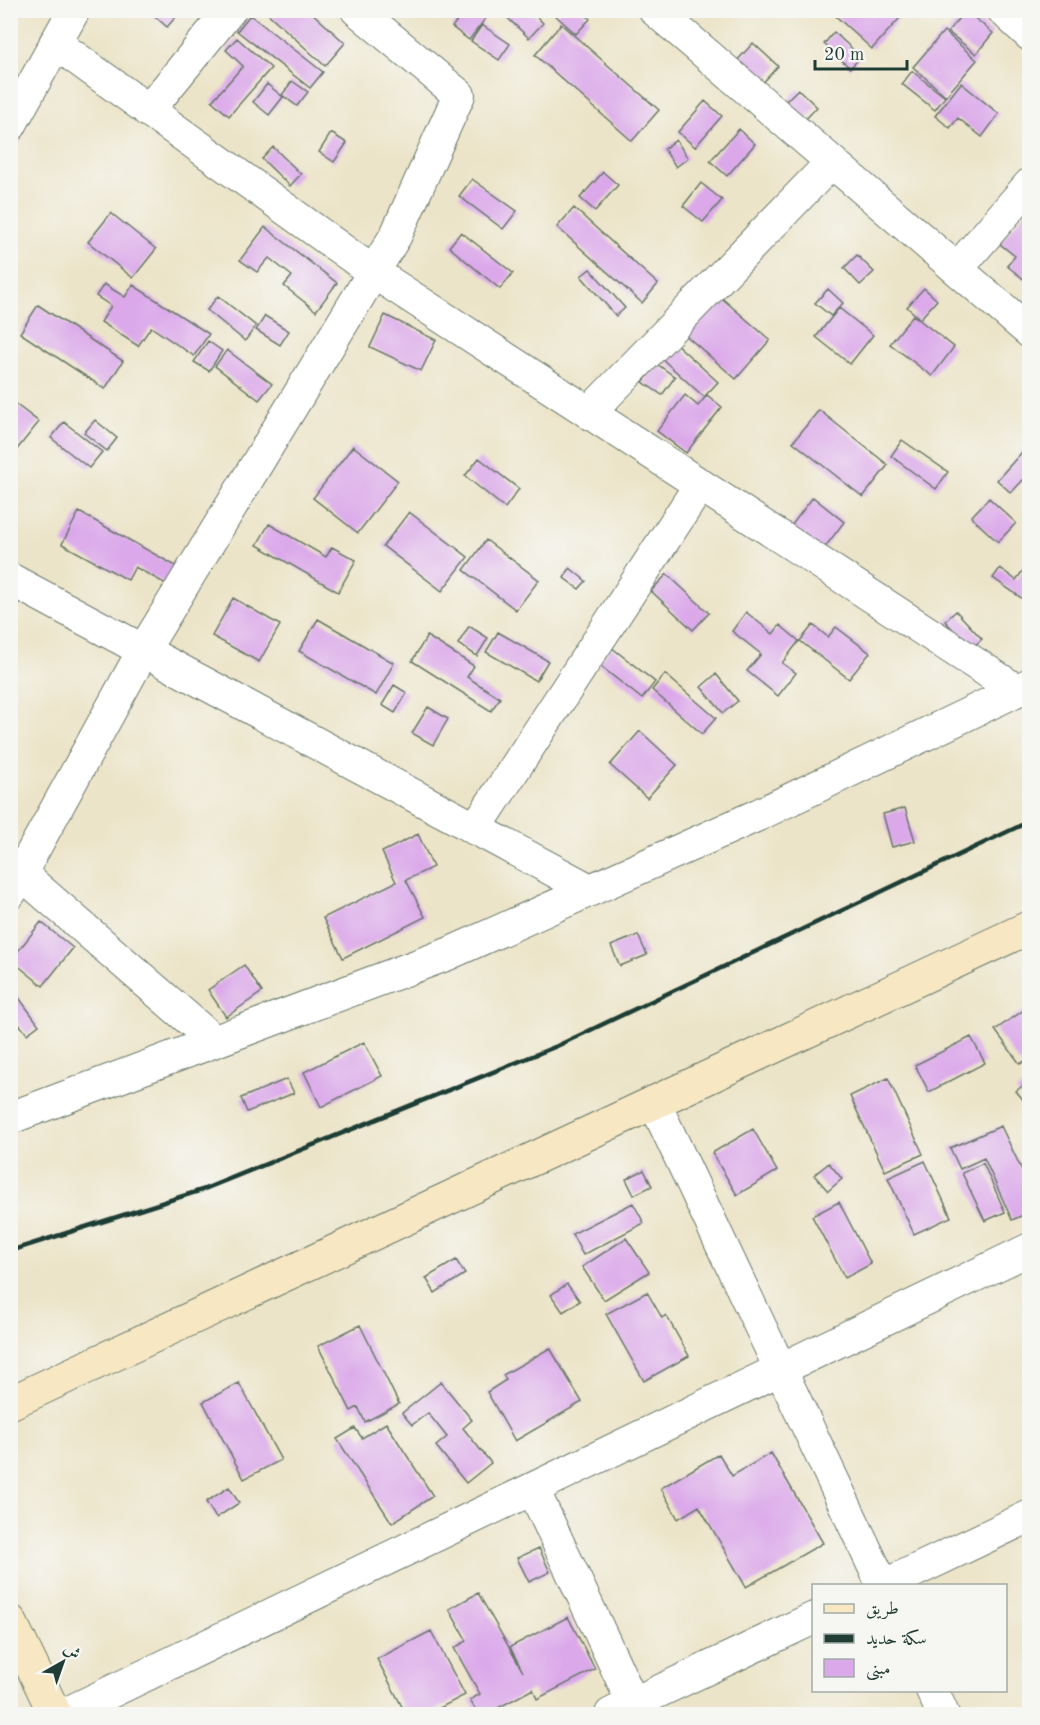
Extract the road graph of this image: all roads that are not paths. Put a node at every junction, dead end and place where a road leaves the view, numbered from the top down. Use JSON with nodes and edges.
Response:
{"nodes":[{"id":1,"x":74,"y":10,"type":"edge"},
{"id":2,"x":230,"y":10,"type":"edge"},
{"id":3,"x":357,"y":10,"type":"edge"},
{"id":4,"x":655,"y":10,"type":"edge"},
{"id":5,"x":1003,"y":10,"type":"edge"},
{"id":6,"x":1029,"y":35,"type":"edge"},
{"id":7,"x":55,"y":43,"type":"junction"},
{"id":8,"x":148,"y":111,"type":"junction"},
{"id":9,"x":10,"y":126,"type":"edge"},
{"id":10,"x":832,"y":162,"type":"junction"},
{"id":11,"x":1029,"y":184,"type":"edge"},
{"id":12,"x":957,"y":269,"type":"junction"},
{"id":13,"x":373,"y":272,"type":"junction"},
{"id":14,"x":1029,"y":332,"type":"edge"},
{"id":15,"x":589,"y":413,"type":"junction"},
{"id":16,"x":700,"y":485,"type":"junction"},
{"id":17,"x":10,"y":579,"type":"edge"},
{"id":18,"x":143,"y":651,"type":"junction"},
{"id":19,"x":1023,"y":687,"type":"edge"},
{"id":20,"x":475,"y":829,"type":"junction"},
{"id":21,"x":14,"y":877,"type":"edge"},
{"id":22,"x":590,"y":890,"type":"junction"},
{"id":23,"x":1029,"y":927,"type":"edge"},
{"id":24,"x":214,"y":1041,"type":"junction"},
{"id":25,"x":654,"y":1102,"type":"junction"},
{"id":26,"x":10,"y":1118,"type":"edge"},
{"id":27,"x":1029,"y":1249,"type":"edge"},
{"id":28,"x":780,"y":1369,"type":"junction"},
{"id":29,"x":10,"y":1403,"type":"edge"},
{"id":30,"x":533,"y":1489,"type":"junction"},
{"id":31,"x":1029,"y":1516,"type":"edge"},
{"id":32,"x":882,"y":1584,"type":"edge"},
{"id":33,"x":887,"y":1584,"type":"edge"},
{"id":34,"x":812,"y":1618,"type":"edge"},
{"id":35,"x":10,"y":1620,"type":"edge"},
{"id":36,"x":933,"y":1692,"type":"edge"},
{"id":37,"x":627,"y":1711,"type":"edge"},
{"id":38,"x":55,"y":1714,"type":"edge"},
{"id":39,"x":65,"y":1714,"type":"edge"},
{"id":40,"x":944,"y":1714,"type":"edge"}],
"edges":[{"from":1,"to":7,"type":"street"},
{"from":2,"to":8,"type":"street"},
{"from":3,"to":13,"type":"street"},
{"from":4,"to":10,"type":"street"},
{"from":5,"to":6,"type":"street"},
{"from":7,"to":8,"type":"street"},
{"from":7,"to":9,"type":"street"},
{"from":8,"to":13,"type":"street"},
{"from":10,"to":12,"type":"street"},
{"from":10,"to":15,"type":"street"},
{"from":11,"to":12,"type":"street"},
{"from":12,"to":14,"type":"street"},
{"from":13,"to":15,"type":"street"},
{"from":13,"to":18,"type":"street"},
{"from":15,"to":16,"type":"street"},
{"from":16,"to":19,"type":"street"},
{"from":16,"to":20,"type":"street"},
{"from":17,"to":18,"type":"street"},
{"from":18,"to":20,"type":"street"},
{"from":18,"to":21,"type":"street"},
{"from":19,"to":22,"type":"street"},
{"from":20,"to":22,"type":"street"},
{"from":21,"to":24,"type":"street"},
{"from":22,"to":24,"type":"street"},
{"from":23,"to":25,"type":"street"},
{"from":24,"to":26,"type":"street"},
{"from":25,"to":28,"type":"street"},
{"from":25,"to":29,"type":"street"},
{"from":27,"to":28,"type":"street"},
{"from":28,"to":30,"type":"street"},
{"from":28,"to":32,"type":"street"},
{"from":30,"to":37,"type":"street"},
{"from":30,"to":39,"type":"street"},
{"from":31,"to":33,"type":"street"},
{"from":34,"to":37,"type":"street"},
{"from":35,"to":38,"type":"street"},
{"from":36,"to":40,"type":"street"}]}
